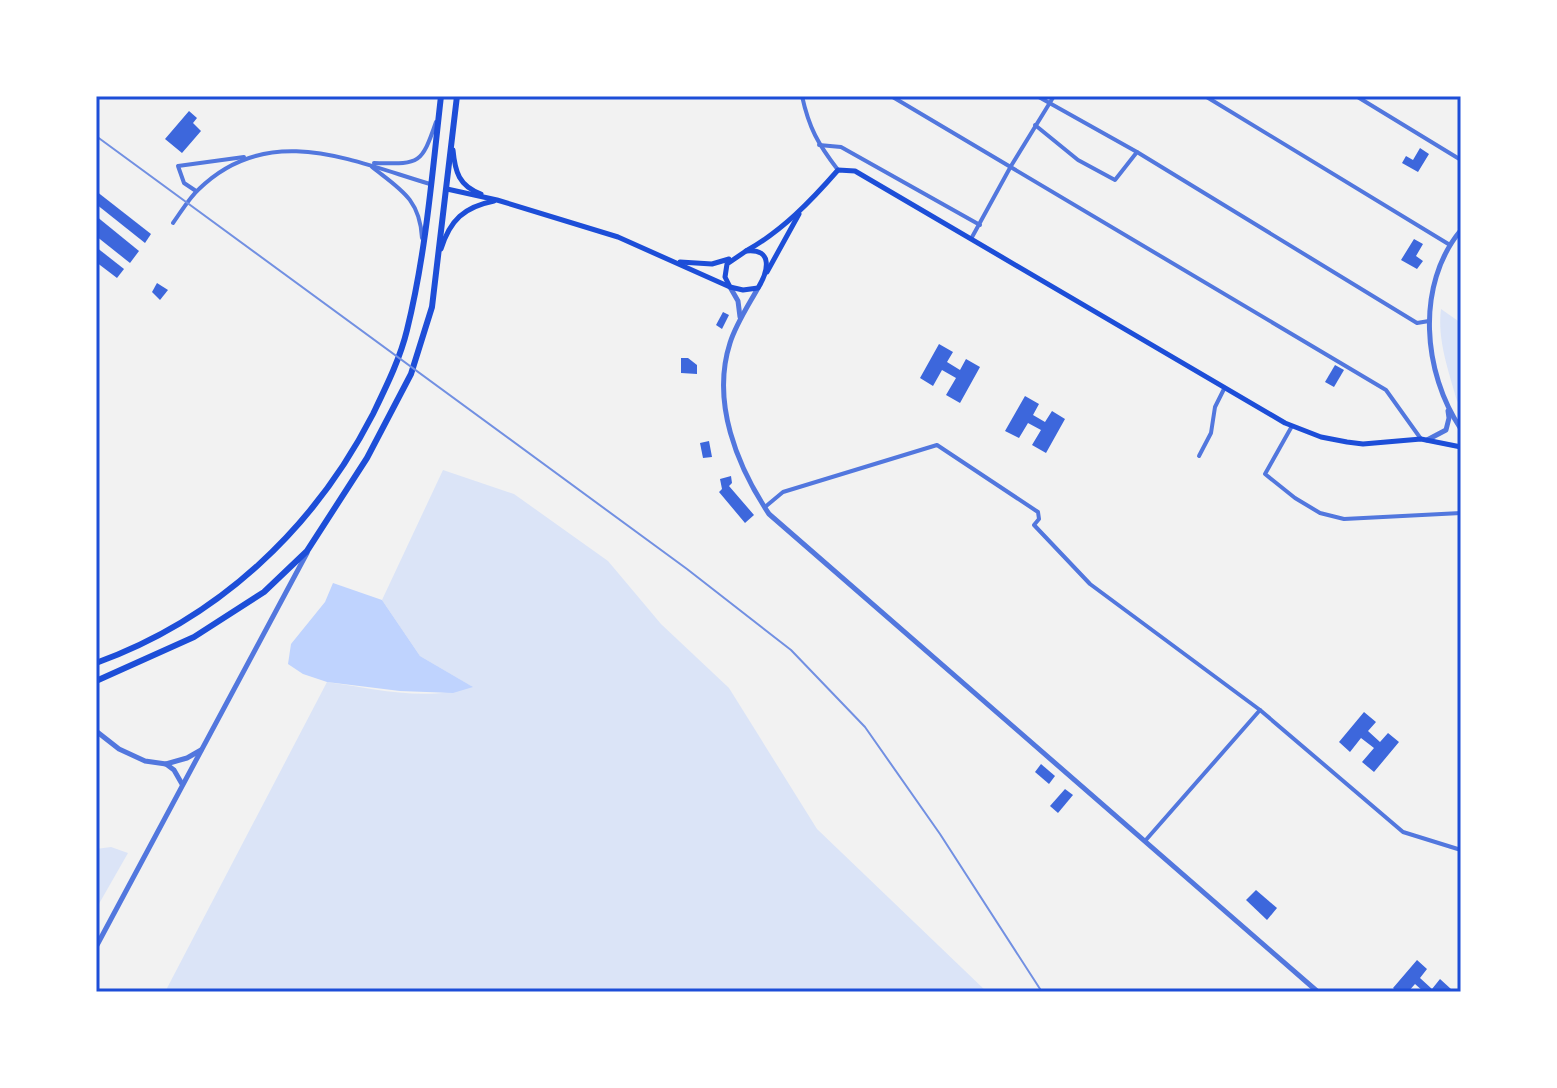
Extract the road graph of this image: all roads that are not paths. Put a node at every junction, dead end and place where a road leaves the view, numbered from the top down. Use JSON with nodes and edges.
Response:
{"nodes":[{"id":1,"x":441,"y":96,"type":"edge"},
{"id":2,"x":457,"y":96,"type":"edge"},
{"id":3,"x":802,"y":96,"type":"edge"},
{"id":4,"x":891,"y":96,"type":"edge"},
{"id":5,"x":1037,"y":96,"type":"edge"},
{"id":6,"x":1054,"y":96,"type":"edge"},
{"id":7,"x":1205,"y":96,"type":"edge"},
{"id":8,"x":1356,"y":96,"type":"edge"},
{"id":9,"x":1049,"y":103,"type":"junction"},
{"id":10,"x":439,"y":112,"type":"junction"},
{"id":11,"x":1035,"y":125,"type":"junction"},
{"id":12,"x":452,"y":142,"type":"junction"},
{"id":13,"x":819,"y":145,"type":"junction"},
{"id":14,"x":1137,"y":152,"type":"junction"},
{"id":15,"x":250,"y":157,"type":"junction"},
{"id":16,"x":1461,"y":160,"type":"edge"},
{"id":17,"x":367,"y":163,"type":"junction"},
{"id":18,"x":1011,"y":166,"type":"junction"},
{"id":19,"x":838,"y":170,"type":"junction"},
{"id":20,"x":432,"y":185,"type":"junction"},
{"id":21,"x":447,"y":189,"type":"junction"},
{"id":22,"x":196,"y":191,"type":"junction"},
{"id":23,"x":497,"y":200,"type":"junction"},
{"id":24,"x":801,"y":210,"type":"junction"},
{"id":25,"x":173,"y":223,"type":"dead end"},
{"id":26,"x":980,"y":225,"type":"junction"},
{"id":27,"x":1461,"y":230,"type":"edge"},
{"id":28,"x":971,"y":239,"type":"junction"},
{"id":29,"x":1450,"y":245,"type":"junction"},
{"id":30,"x":440,"y":250,"type":"junction"},
{"id":31,"x":746,"y":251,"type":"junction"},
{"id":32,"x":423,"y":252,"type":"junction"},
{"id":33,"x":733,"y":257,"type":"junction"},
{"id":34,"x":675,"y":262,"type":"junction"},
{"id":35,"x":767,"y":274,"type":"junction"},
{"id":36,"x":730,"y":287,"type":"junction"},
{"id":37,"x":758,"y":288,"type":"junction"},
{"id":38,"x":1429,"y":321,"type":"junction"},
{"id":39,"x":739,"y":322,"type":"junction"},
{"id":40,"x":1224,"y":389,"type":"junction"},
{"id":41,"x":1447,"y":402,"type":"junction"},
{"id":42,"x":1292,"y":426,"type":"junction"},
{"id":43,"x":1461,"y":429,"type":"edge"},
{"id":44,"x":1424,"y":439,"type":"junction"},
{"id":45,"x":1461,"y":447,"type":"edge"},
{"id":46,"x":1199,"y":456,"type":"dead end"},
{"id":47,"x":765,"y":507,"type":"junction"},
{"id":48,"x":1461,"y":513,"type":"edge"},
{"id":49,"x":307,"y":551,"type":"junction"},
{"id":50,"x":96,"y":663,"type":"edge"},
{"id":51,"x":96,"y":681,"type":"edge"},
{"id":52,"x":1260,"y":710,"type":"junction"},
{"id":53,"x":96,"y":731,"type":"edge"},
{"id":54,"x":201,"y":749,"type":"junction"},
{"id":55,"x":166,"y":764,"type":"junction"},
{"id":56,"x":182,"y":785,"type":"junction"},
{"id":57,"x":1144,"y":842,"type":"junction"},
{"id":58,"x":1461,"y":850,"type":"edge"},
{"id":59,"x":96,"y":947,"type":"edge"},
{"id":60,"x":1318,"y":992,"type":"edge"}],
"edges":[{"from":1,"to":10,"type":"highway"},
{"from":2,"to":12,"type":"highway"},
{"from":3,"to":13,"type":"street"},
{"from":4,"to":18,"type":"street"},
{"from":5,"to":9,"type":"street"},
{"from":6,"to":9,"type":"street"},
{"from":7,"to":29,"type":"street"},
{"from":8,"to":16,"type":"street"},
{"from":9,"to":11,"type":"street"},
{"from":9,"to":14,"type":"street"},
{"from":10,"to":17,"type":"street"},
{"from":10,"to":20,"type":"highway"},
{"from":11,"to":14,"type":"street"},
{"from":11,"to":18,"type":"street"},
{"from":12,"to":21,"type":"highway"},
{"from":12,"to":23,"type":"main road"},
{"from":13,"to":19,"type":"street"},
{"from":13,"to":26,"type":"street"},
{"from":14,"to":38,"type":"street"},
{"from":15,"to":17,"type":"street"},
{"from":15,"to":22,"type":"street"},
{"from":15,"to":22,"type":"street"},
{"from":17,"to":20,"type":"street"},
{"from":17,"to":32,"type":"street"},
{"from":18,"to":26,"type":"street"},
{"from":18,"to":44,"type":"street"},
{"from":19,"to":24,"type":"main road"},
{"from":19,"to":28,"type":"main road"},
{"from":20,"to":21,"type":"highway"},
{"from":20,"to":32,"type":"highway"},
{"from":21,"to":23,"type":"main road"},
{"from":21,"to":30,"type":"highway"},
{"from":22,"to":25,"type":"street"},
{"from":23,"to":30,"type":"main road"},
{"from":23,"to":34,"type":"main road"},
{"from":24,"to":31,"type":"main road"},
{"from":24,"to":35,"type":"main road"},
{"from":26,"to":28,"type":"street"},
{"from":27,"to":29,"type":"street"},
{"from":28,"to":40,"type":"main road"},
{"from":29,"to":38,"type":"street"},
{"from":30,"to":49,"type":"highway"},
{"from":31,"to":33,"type":"main road"},
{"from":31,"to":35,"type":"main road"},
{"from":32,"to":50,"type":"highway"},
{"from":33,"to":34,"type":"main road"},
{"from":33,"to":36,"type":"main road"},
{"from":34,"to":36,"type":"main road"},
{"from":35,"to":37,"type":"main road"},
{"from":36,"to":37,"type":"main road"},
{"from":36,"to":39,"type":"street"},
{"from":37,"to":39,"type":"street"},
{"from":38,"to":41,"type":"street"},
{"from":39,"to":47,"type":"street"},
{"from":40,"to":42,"type":"main road"},
{"from":40,"to":46,"type":"street"},
{"from":41,"to":43,"type":"street"},
{"from":41,"to":44,"type":"street"},
{"from":42,"to":44,"type":"main road"},
{"from":42,"to":48,"type":"street"},
{"from":44,"to":45,"type":"main road"},
{"from":47,"to":52,"type":"street"},
{"from":47,"to":57,"type":"street"},
{"from":49,"to":51,"type":"highway"},
{"from":49,"to":54,"type":"street"},
{"from":52,"to":57,"type":"street"},
{"from":52,"to":58,"type":"street"},
{"from":53,"to":55,"type":"street"},
{"from":54,"to":55,"type":"street"},
{"from":54,"to":56,"type":"street"},
{"from":55,"to":56,"type":"street"},
{"from":56,"to":59,"type":"street"},
{"from":57,"to":60,"type":"street"}]}
